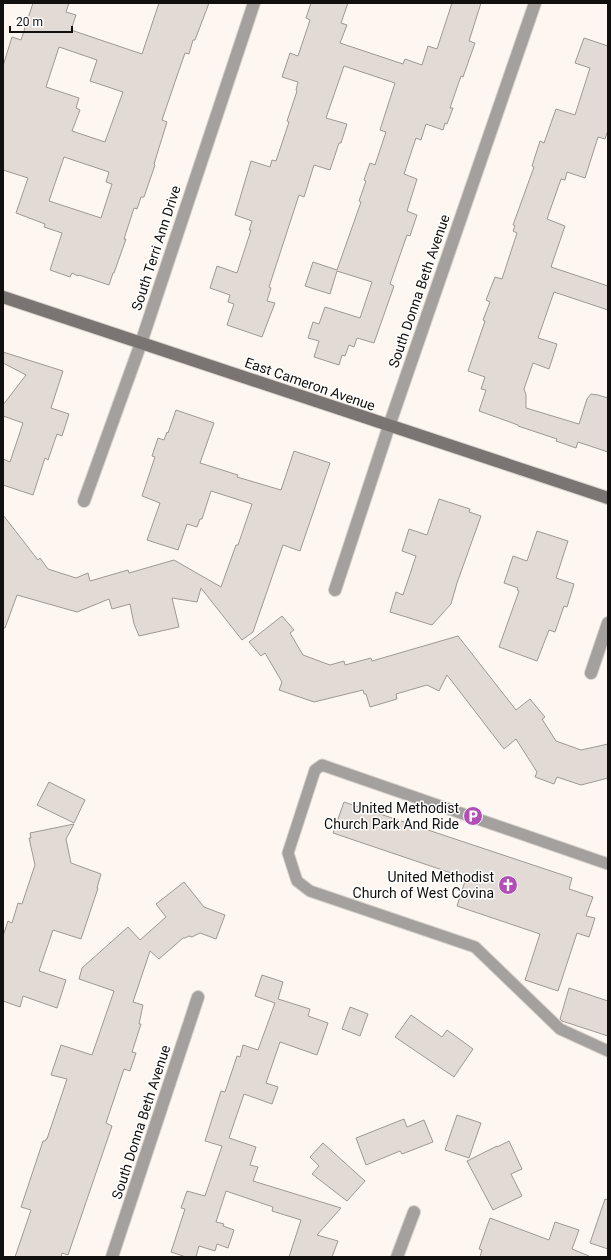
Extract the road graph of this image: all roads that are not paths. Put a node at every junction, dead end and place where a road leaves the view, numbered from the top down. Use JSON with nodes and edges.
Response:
{"nodes":[{"id":1,"x":254,"y":3,"type":"edge"},
{"id":2,"x":535,"y":3,"type":"edge"},
{"id":3,"x":3,"y":296,"type":"edge"},
{"id":4,"x":140,"y":343,"type":"junction"},
{"id":5,"x":389,"y":426,"type":"junction"},
{"id":6,"x":608,"y":498,"type":"edge"},
{"id":7,"x":84,"y":501,"type":"dead end"},
{"id":8,"x":336,"y":590,"type":"dead end"},
{"id":9,"x":608,"y":623,"type":"edge"},
{"id":10,"x":591,"y":674,"type":"dead end"},
{"id":11,"x":608,"y":864,"type":"edge"},
{"id":12,"x":198,"y":996,"type":"dead end"},
{"id":13,"x":608,"y":1051,"type":"edge"},
{"id":14,"x":414,"y":1212,"type":"dead end"},
{"id":15,"x":112,"y":1257,"type":"edge"},
{"id":16,"x":397,"y":1257,"type":"edge"}],
"edges":[{"from":1,"to":4,"type":"street","name":"South Terri Ann Drive"},
{"from":2,"to":5,"type":"street","name":"South Donna Beth Avenue"},
{"from":3,"to":4,"type":"main road","name":"East Cameron Avenue"},
{"from":4,"to":5,"type":"main road","name":"East Cameron Avenue"},
{"from":4,"to":7,"type":"street","name":"South Terri Ann Drive"},
{"from":5,"to":6,"type":"main road","name":"East Cameron Avenue"},
{"from":5,"to":8,"type":"street","name":"South Donna Beth Avenue"},
{"from":9,"to":10,"type":"street"},
{"from":11,"to":13,"type":"lane"},
{"from":12,"to":15,"type":"street","name":"South Donna Beth Avenue"},
{"from":14,"to":16,"type":"street"}]}
